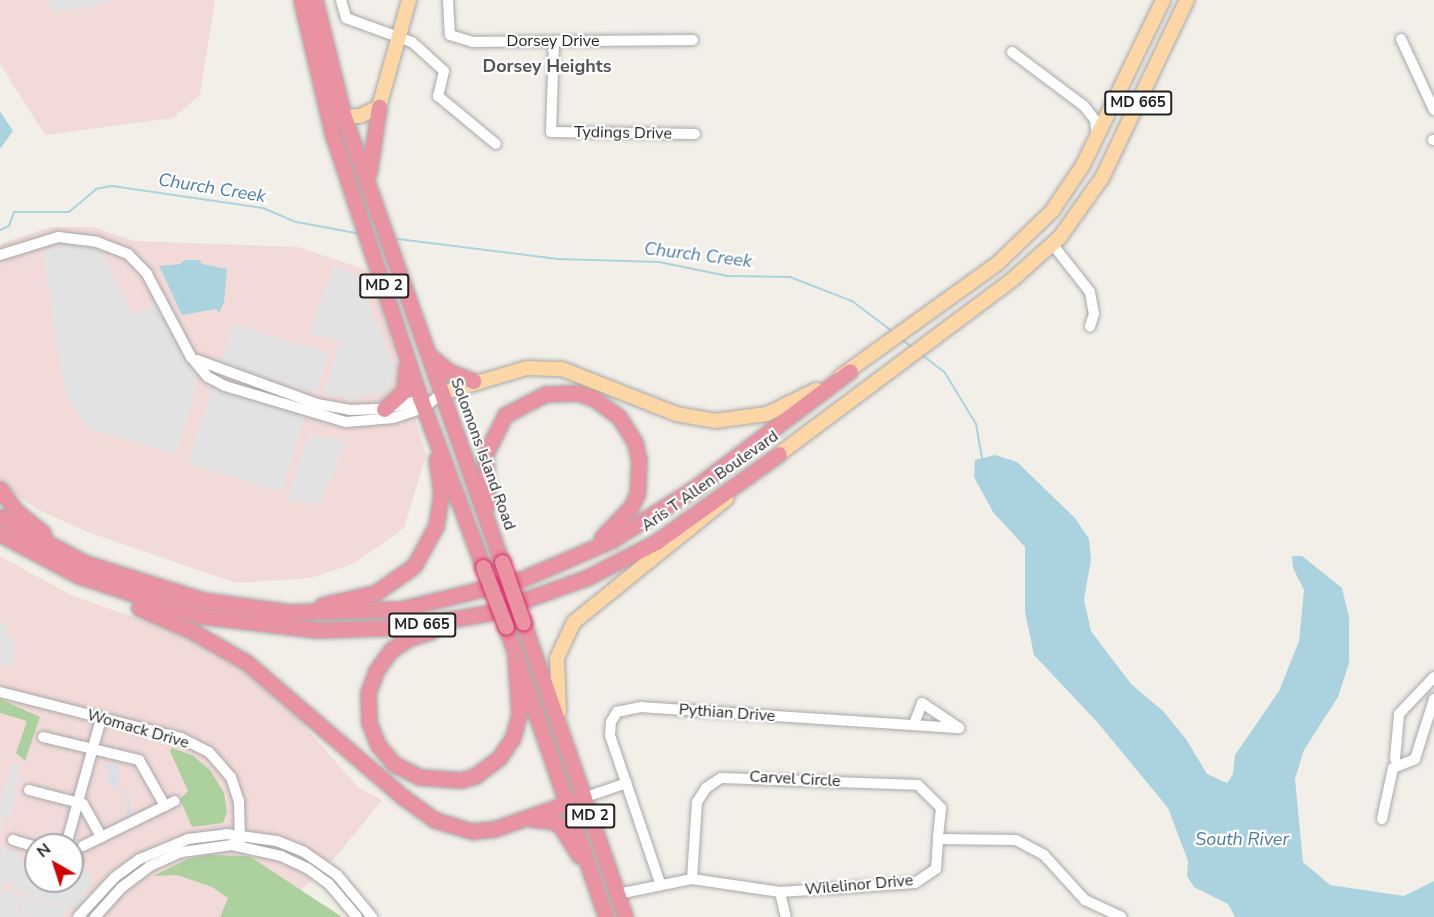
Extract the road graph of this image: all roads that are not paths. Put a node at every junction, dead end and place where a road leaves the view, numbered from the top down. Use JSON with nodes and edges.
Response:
{"nodes":[{"id":1,"x":341,"y":0,"type":"edge"},
{"id":2,"x":409,"y":0,"type":"edge"},
{"id":3,"x":448,"y":0,"type":"edge"},
{"id":4,"x":1163,"y":0,"type":"edge"},
{"id":5,"x":1187,"y":0,"type":"edge"},
{"id":6,"x":306,"y":1,"type":"edge"},
{"id":7,"x":399,"y":36,"type":"junction"},
{"id":8,"x":1401,"y":39,"type":"dead end"},
{"id":9,"x":693,"y":40,"type":"dead end"},
{"id":10,"x":554,"y":42,"type":"junction"},
{"id":11,"x":1012,"y":52,"type":"dead end"},
{"id":12,"x":1116,"y":99,"type":"junction"},
{"id":13,"x":1084,"y":106,"type":"junction"},
{"id":14,"x":379,"y":107,"type":"junction"},
{"id":15,"x":1434,"y":110,"type":"edge"},
{"id":16,"x":337,"y":120,"type":"junction"},
{"id":17,"x":695,"y":134,"type":"dead end"},
{"id":18,"x":1097,"y":137,"type":"junction"},
{"id":19,"x":496,"y":144,"type":"dead end"},
{"id":20,"x":369,"y":185,"type":"junction"},
{"id":21,"x":375,"y":202,"type":"junction"},
{"id":22,"x":1053,"y":245,"type":"junction"},
{"id":23,"x":0,"y":255,"type":"edge"},
{"id":24,"x":1090,"y":326,"type":"dead end"},
{"id":25,"x":404,"y":346,"type":"junction"},
{"id":26,"x":428,"y":354,"type":"junction"},
{"id":27,"x":191,"y":357,"type":"junction"},
{"id":28,"x":853,"y":369,"type":"junction"},
{"id":29,"x":473,"y":381,"type":"junction"},
{"id":30,"x":442,"y":393,"type":"junction"},
{"id":31,"x":423,"y":404,"type":"junction"},
{"id":32,"x":384,"y":409,"type":"junction"},
{"id":33,"x":431,"y":426,"type":"junction"},
{"id":34,"x":779,"y":454,"type":"junction"},
{"id":35,"x":0,"y":489,"type":"edge"},
{"id":36,"x":0,"y":517,"type":"edge"},
{"id":37,"x":490,"y":528,"type":"junction"},
{"id":38,"x":0,"y":534,"type":"edge"},
{"id":39,"x":34,"y":555,"type":"junction"},
{"id":40,"x":85,"y":562,"type":"junction"},
{"id":41,"x":550,"y":567,"type":"junction"},
{"id":42,"x":235,"y":604,"type":"junction"},
{"id":43,"x":488,"y":613,"type":"junction"},
{"id":44,"x":515,"y":654,"type":"junction"},
{"id":45,"x":1434,"y":677,"type":"edge"},
{"id":46,"x":0,"y":692,"type":"edge"},
{"id":47,"x":1434,"y":699,"type":"edge"},
{"id":48,"x":101,"y":719,"type":"junction"},
{"id":49,"x":914,"y":724,"type":"dead end"},
{"id":50,"x":43,"y":737,"type":"dead end"},
{"id":51,"x":563,"y":738,"type":"junction"},
{"id":52,"x":94,"y":750,"type":"junction"},
{"id":53,"x":1395,"y":759,"type":"dead end"},
{"id":54,"x":627,"y":783,"type":"junction"},
{"id":55,"x":29,"y":790,"type":"dead end"},
{"id":56,"x":583,"y":798,"type":"junction"},
{"id":57,"x":567,"y":803,"type":"junction"},
{"id":58,"x":78,"y":804,"type":"junction"},
{"id":59,"x":529,"y":819,"type":"junction"},
{"id":60,"x":1382,"y":819,"type":"dead end"},
{"id":61,"x":70,"y":833,"type":"edge"},
{"id":62,"x":100,"y":837,"type":"junction"},
{"id":63,"x":938,"y":839,"type":"junction"},
{"id":64,"x":13,"y":840,"type":"dead end"},
{"id":65,"x":240,"y":840,"type":"junction"},
{"id":66,"x":24,"y":843,"type":"edge"},
{"id":67,"x":84,"y":845,"type":"edge"},
{"id":68,"x":588,"y":864,"type":"junction"},
{"id":69,"x":692,"y":879,"type":"junction"},
{"id":70,"x":660,"y":883,"type":"junction"},
{"id":71,"x":780,"y":891,"type":"junction"},
{"id":72,"x":618,"y":894,"type":"junction"},
{"id":73,"x":78,"y":917,"type":"edge"},
{"id":74,"x":95,"y":917,"type":"edge"},
{"id":75,"x":357,"y":917,"type":"edge"},
{"id":76,"x":372,"y":917,"type":"edge"},
{"id":77,"x":606,"y":917,"type":"edge"},
{"id":78,"x":625,"y":917,"type":"edge"},
{"id":79,"x":786,"y":917,"type":"edge"},
{"id":80,"x":1118,"y":917,"type":"edge"}],
"edges":[{"from":1,"to":7,"type":"street"},
{"from":2,"to":7,"type":"main road"},
{"from":3,"to":10,"type":"street","name":"Dorsey Drive"},
{"from":4,"to":12,"type":"main road","name":"Aris T Allen Boulevard","number":"MD 665"},
{"from":5,"to":22,"type":"main road","name":"Aris T Allen Boulevard","number":"MD 665"},
{"from":6,"to":16,"type":"highway","name":"Solomons Island Road","number":"MD 2"},
{"from":7,"to":14,"type":"main road"},
{"from":7,"to":19,"type":"street"},
{"from":8,"to":15,"type":"street"},
{"from":9,"to":10,"type":"street","name":"Dorsey Drive"},
{"from":10,"to":17,"type":"street","name":"Tydings Drive"},
{"from":11,"to":13,"type":"street"},
{"from":12,"to":13,"type":"street"},
{"from":12,"to":18,"type":"main road","name":"Aris T Allen Boulevard","number":"MD 665"},
{"from":13,"to":18,"type":"street"},
{"from":14,"to":16,"type":"main road"},
{"from":14,"to":20,"type":"highway"},
{"from":16,"to":20,"type":"highway","name":"Solomons Island Road","number":"MD 2"},
{"from":16,"to":21,"type":"highway"},
{"from":16,"to":25,"type":"highway","name":"Solomons Island Road","number":"MD 2"},
{"from":18,"to":28,"type":"main road","name":"Aris T Allen Boulevard","number":"MD 665"},
{"from":20,"to":21,"type":"highway","name":"Solomons Island Road","number":"MD 2"},
{"from":21,"to":26,"type":"highway","name":"Solomons Island Road","number":"MD 2"},
{"from":22,"to":24,"type":"street"},
{"from":22,"to":34,"type":"main road","name":"Aris T Allen Boulevard","number":"MD 665"},
{"from":23,"to":27,"type":"street"},
{"from":25,"to":31,"type":"highway","name":"Solomons Island Road","number":"MD 2"},
{"from":25,"to":32,"type":"highway"},
{"from":26,"to":29,"type":"highway"},
{"from":26,"to":30,"type":"highway","name":"Solomons Island Road","number":"MD 2"},
{"from":27,"to":31,"type":"street"},
{"from":27,"to":32,"type":"street"},
{"from":28,"to":29,"type":"main road"},
{"from":28,"to":41,"type":"highway","name":"Aris T Allen Boulevard","number":"MD 665"},
{"from":29,"to":30,"type":"main road"},
{"from":30,"to":31,"type":"highway"},
{"from":30,"to":37,"type":"highway","name":"Solomons Island Road","number":"MD 2"},
{"from":31,"to":32,"type":"street"},
{"from":31,"to":33,"type":"highway","name":"Solomons Island Road","number":"MD 2"},
{"from":33,"to":42,"type":"highway"},
{"from":33,"to":44,"type":"highway","name":"Solomons Island Road","number":"MD 2","bridge":true},
{"from":34,"to":43,"type":"highway","name":"Aris T Allen Boulevard","number":"MD 665"},
{"from":34,"to":51,"type":"main road"},
{"from":35,"to":40,"type":"highway"},
{"from":36,"to":40,"type":"highway","name":"Aris T Allen Boulevard","number":"MD 665"},
{"from":37,"to":41,"type":"highway"},
{"from":37,"to":51,"type":"highway","name":"Solomons Island Road","number":"MD 2","bridge":true},
{"from":38,"to":39,"type":"highway","name":"Aris T Allen Boulevard","number":"MD 665"},
{"from":39,"to":43,"type":"highway","name":"Aris T Allen Boulevard","number":"MD 665"},
{"from":39,"to":59,"type":"highway"},
{"from":40,"to":42,"type":"highway","name":"Aris T Allen Boulevard","number":"MD 665"},
{"from":41,"to":42,"type":"highway","name":"Aris T Allen Boulevard","number":"MD 665"},
{"from":43,"to":44,"type":"highway"},
{"from":44,"to":57,"type":"highway","name":"Solomons Island Road","number":"MD 2"},
{"from":45,"to":53,"type":"street"},
{"from":46,"to":48,"type":"street","name":"Womack Drive"},
{"from":47,"to":60,"type":"street"},
{"from":48,"to":52,"type":"street"},
{"from":48,"to":65,"type":"street","name":"Womack Drive"},
{"from":49,"to":54,"type":"street","name":"Pythian Drive"},
{"from":50,"to":52,"type":"street"},
{"from":51,"to":56,"type":"highway","name":"Solomons Island Road","number":"MD 2"},
{"from":52,"to":58,"type":"street"},
{"from":52,"to":62,"type":"street"},
{"from":54,"to":56,"type":"street"},
{"from":54,"to":70,"type":"street"},
{"from":55,"to":58,"type":"street"},
{"from":56,"to":57,"type":"highway"},
{"from":56,"to":72,"type":"highway","name":"Solomons Island Road","number":"MD 2"},
{"from":57,"to":59,"type":"highway"},
{"from":57,"to":68,"type":"highway","name":"Solomons Island Road","number":"MD 2"},
{"from":58,"to":61,"type":"street"},
{"from":58,"to":62,"type":"street"},
{"from":59,"to":68,"type":"highway"},
{"from":62,"to":67,"type":"street"},
{"from":63,"to":69,"type":"street","name":"Carvel Circle"},
{"from":63,"to":71,"type":"street","name":"Wilelinor Drive"},
{"from":63,"to":80,"type":"street"},
{"from":64,"to":66,"type":"street"},
{"from":65,"to":73,"type":"street"},
{"from":65,"to":74,"type":"street"},
{"from":65,"to":75,"type":"street"},
{"from":65,"to":76,"type":"street"},
{"from":68,"to":77,"type":"highway","name":"Solomons Island Road","number":"MD 2"},
{"from":69,"to":70,"type":"street","name":"Wilelinor Drive"},
{"from":69,"to":71,"type":"street","name":"Wilelinor Drive"},
{"from":70,"to":72,"type":"street","name":"Wilelinor Drive"},
{"from":71,"to":79,"type":"street"},
{"from":72,"to":78,"type":"highway","name":"Solomons Island Road","number":"MD 2"}]}
